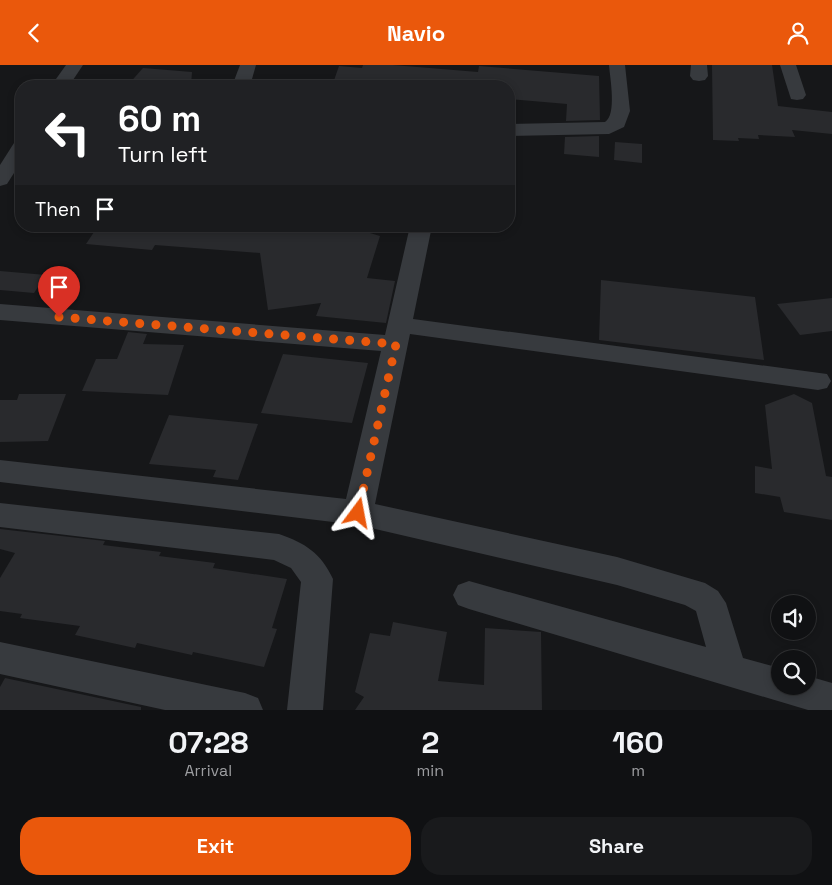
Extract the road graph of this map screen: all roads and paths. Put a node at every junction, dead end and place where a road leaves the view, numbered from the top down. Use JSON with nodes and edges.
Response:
{"nodes":[{"id":1,"x":75,"y":65,"type":"edge"},
{"id":2,"x":248,"y":65,"type":"edge"},
{"id":3,"x":617,"y":65,"type":"edge"},
{"id":4,"x":788,"y":65,"type":"edge"},
{"id":5,"x":64,"y":80,"type":"edge"},
{"id":6,"x":243,"y":80,"type":"edge"},
{"id":7,"x":797,"y":95,"type":"dead end"},
{"id":8,"x":515,"y":129,"type":"edge"},
{"id":9,"x":15,"y":161,"type":"edge"},
{"id":10,"x":8,"y":177,"type":"edge"},
{"id":11,"x":420,"y":232,"type":"edge"},
{"id":12,"x":0,"y":312,"type":"edge"},
{"id":13,"x":398,"y":334,"type":"junction"},
{"id":14,"x":818,"y":381,"type":"dead end"},
{"id":15,"x":0,"y":471,"type":"edge"},
{"id":16,"x":358,"y":513,"type":"junction"},
{"id":17,"x":0,"y":515,"type":"edge"},
{"id":18,"x":469,"y":595,"type":"dead end"},
{"id":19,"x":0,"y":658,"type":"edge"},
{"id":20,"x":729,"y":670,"type":"junction"},
{"id":21,"x":771,"y":682,"type":"edge"},
{"id":22,"x":815,"y":695,"type":"edge"},
{"id":23,"x":832,"y":700,"type":"edge"},
{"id":24,"x":245,"y":710,"type":"edge"},
{"id":25,"x":305,"y":710,"type":"edge"}],
"edges":[{"from":1,"to":5,"type":"street"},
{"from":2,"to":6,"type":"street"},
{"from":3,"to":8,"type":"street"},
{"from":4,"to":7,"type":"street"},
{"from":9,"to":10,"type":"street"},
{"from":11,"to":13,"type":"street"},
{"from":12,"to":13,"type":"street"},
{"from":13,"to":14,"type":"street"},
{"from":13,"to":16,"type":"street"},
{"from":15,"to":16,"type":"street"},
{"from":16,"to":20,"type":"street"},
{"from":17,"to":25,"type":"street"},
{"from":18,"to":20,"type":"street"},
{"from":19,"to":24,"type":"street"},
{"from":20,"to":21,"type":"street"},
{"from":22,"to":23,"type":"street"}]}
